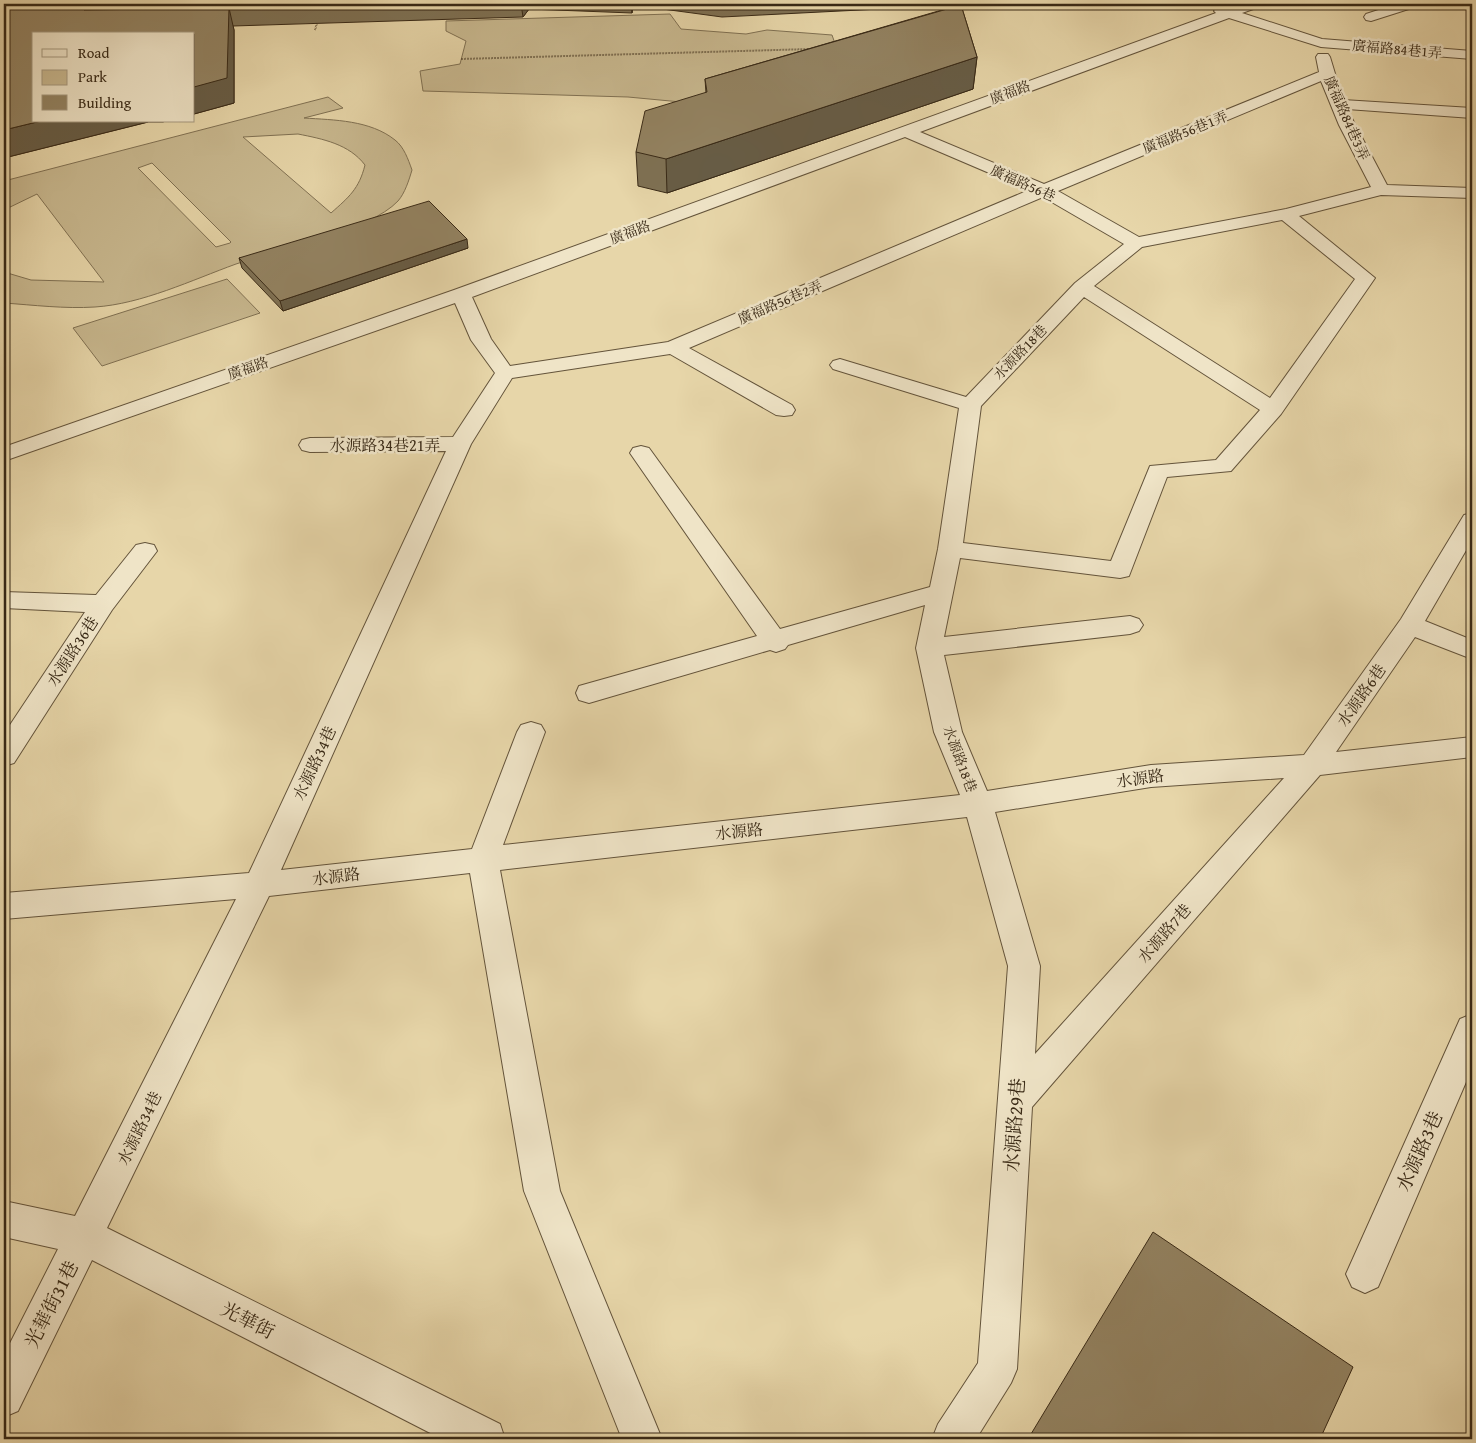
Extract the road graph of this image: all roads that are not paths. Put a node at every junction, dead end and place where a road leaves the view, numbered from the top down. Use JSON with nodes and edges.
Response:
{"nodes":[{"id":1,"x":1254,"y":4,"type":"edge"},
{"id":2,"x":1410,"y":4,"type":"edge"},
{"id":3,"x":1217,"y":10,"type":"junction"},
{"id":4,"x":1371,"y":17,"type":"dead end"},
{"id":5,"x":1321,"y":43,"type":"junction"},
{"id":6,"x":1472,"y":55,"type":"edge"},
{"id":7,"x":1326,"y":74,"type":"junction"},
{"id":8,"x":1338,"y":104,"type":"junction"},
{"id":9,"x":1472,"y":113,"type":"edge"},
{"id":10,"x":904,"y":131,"type":"junction"},
{"id":11,"x":1044,"y":190,"type":"junction"},
{"id":12,"x":1381,"y":190,"type":"junction"},
{"id":13,"x":1463,"y":194,"type":"edge"},
{"id":14,"x":1472,"y":206,"type":"edge"},
{"id":15,"x":1286,"y":214,"type":"junction"},
{"id":16,"x":1136,"y":243,"type":"junction"},
{"id":17,"x":1082,"y":287,"type":"junction"},
{"id":18,"x":461,"y":294,"type":"junction"},
{"id":19,"x":673,"y":347,"type":"junction"},
{"id":20,"x":840,"y":365,"type":"dead end"},
{"id":21,"x":505,"y":372,"type":"junction"},
{"id":22,"x":970,"y":404,"type":"junction"},
{"id":23,"x":1273,"y":409,"type":"junction"},
{"id":24,"x":784,"y":410,"type":"dead end"},
{"id":25,"x":460,"y":444,"type":"junction"},
{"id":26,"x":310,"y":445,"type":"dead end"},
{"id":27,"x":641,"y":453,"type":"dead end"},
{"id":28,"x":4,"y":454,"type":"edge"},
{"id":29,"x":1472,"y":520,"type":"edge"},
{"id":30,"x":950,"y":549,"type":"junction"},
{"id":31,"x":145,"y":551,"type":"dead end"},
{"id":32,"x":941,"y":592,"type":"junction"},
{"id":33,"x":4,"y":600,"type":"edge"},
{"id":34,"x":103,"y":604,"type":"junction"},
{"id":35,"x":1130,"y":625,"type":"dead end"},
{"id":36,"x":1410,"y":625,"type":"junction"},
{"id":37,"x":776,"y":641,"type":"junction"},
{"id":38,"x":929,"y":648,"type":"junction"},
{"id":39,"x":1472,"y":650,"type":"edge"},
{"id":40,"x":589,"y":693,"type":"dead end"},
{"id":41,"x":531,"y":732,"type":"dead end"},
{"id":42,"x":1472,"y":748,"type":"edge"},
{"id":43,"x":4,"y":756,"type":"edge"},
{"id":44,"x":1312,"y":765,"type":"junction"},
{"id":45,"x":978,"y":804,"type":"junction"},
{"id":46,"x":483,"y":859,"type":"junction"},
{"id":47,"x":259,"y":885,"type":"junction"},
{"id":48,"x":4,"y":906,"type":"edge"},
{"id":49,"x":1472,"y":1029,"type":"edge"},
{"id":50,"x":1015,"y":1101,"type":"junction"},
{"id":51,"x":4,"y":1219,"type":"edge"},
{"id":52,"x":85,"y":1237,"type":"junction"},
{"id":53,"x":1365,"y":1274,"type":"dead end"},
{"id":54,"x":4,"y":1397,"type":"edge"},
{"id":55,"x":485,"y":1439,"type":"edge"},
{"id":56,"x":642,"y":1439,"type":"edge"},
{"id":57,"x":953,"y":1439,"type":"edge"}],
"edges":[{"from":1,"to":3,"type":"street","name":"廣福路"},
{"from":2,"to":4,"type":"street"},
{"from":3,"to":5,"type":"street","name":"廣福路84巷1弄"},
{"from":3,"to":10,"type":"street","name":"廣福路"},
{"from":5,"to":6,"type":"street","name":"廣福路84巷1弄"},
{"from":5,"to":7,"type":"street","name":"廣福路84巷3弄"},
{"from":7,"to":8,"type":"street","name":"廣福路84巷3弄"},
{"from":7,"to":11,"type":"street","name":"廣福路56巷1弄"},
{"from":8,"to":9,"type":"street"},
{"from":8,"to":12,"type":"street","name":"廣福路84巷3弄"},
{"from":10,"to":11,"type":"street","name":"廣福路56巷"},
{"from":10,"to":18,"type":"street","name":"廣福路"},
{"from":11,"to":16,"type":"street","name":"廣福路56巷"},
{"from":11,"to":19,"type":"street","name":"廣福路56巷2弄"},
{"from":12,"to":13,"type":"street","name":"水源路18巷"},
{"from":12,"to":15,"type":"street","name":"水源路18巷"},
{"from":13,"to":14,"type":"street"},
{"from":15,"to":16,"type":"street","name":"水源路18巷"},
{"from":15,"to":23,"type":"street"},
{"from":16,"to":17,"type":"street","name":"水源路18巷"},
{"from":17,"to":22,"type":"street","name":"水源路18巷"},
{"from":17,"to":23,"type":"street"},
{"from":18,"to":21,"type":"street"},
{"from":18,"to":28,"type":"street","name":"廣福路"},
{"from":19,"to":21,"type":"street","name":"廣福路56巷2弄"},
{"from":19,"to":24,"type":"street"},
{"from":20,"to":22,"type":"street"},
{"from":21,"to":25,"type":"street","name":"水源路34巷"},
{"from":22,"to":30,"type":"street","name":"水源路18巷"},
{"from":23,"to":30,"type":"street"},
{"from":25,"to":26,"type":"street","name":"水源路34巷21弄"},
{"from":25,"to":47,"type":"street","name":"水源路34巷"},
{"from":27,"to":37,"type":"street"},
{"from":29,"to":36,"type":"street","name":"水源路6巷"},
{"from":30,"to":32,"type":"street","name":"水源路18巷"},
{"from":31,"to":34,"type":"street"},
{"from":32,"to":37,"type":"street"},
{"from":32,"to":38,"type":"street","name":"水源路18巷"},
{"from":33,"to":34,"type":"street","name":"水源路36巷"},
{"from":34,"to":43,"type":"street","name":"水源路36巷"},
{"from":35,"to":38,"type":"street"},
{"from":36,"to":39,"type":"street"},
{"from":36,"to":44,"type":"street","name":"水源路6巷"},
{"from":37,"to":40,"type":"street"},
{"from":38,"to":45,"type":"street","name":"水源路18巷"},
{"from":41,"to":46,"type":"street"},
{"from":42,"to":44,"type":"street","name":"水源路"},
{"from":44,"to":45,"type":"street","name":"水源路"},
{"from":44,"to":50,"type":"street","name":"水源路7巷"},
{"from":45,"to":46,"type":"street","name":"水源路"},
{"from":45,"to":50,"type":"street","name":"水源路29巷"},
{"from":46,"to":47,"type":"street","name":"水源路"},
{"from":46,"to":56,"type":"street"},
{"from":47,"to":48,"type":"street","name":"水源路"},
{"from":47,"to":52,"type":"street","name":"水源路34巷"},
{"from":49,"to":53,"type":"street","name":"水源路3巷"},
{"from":50,"to":57,"type":"street","name":"水源路29巷"},
{"from":51,"to":52,"type":"street","name":"光華街"},
{"from":52,"to":54,"type":"street","name":"光華街31巷"},
{"from":52,"to":55,"type":"street","name":"光華街"}]}
